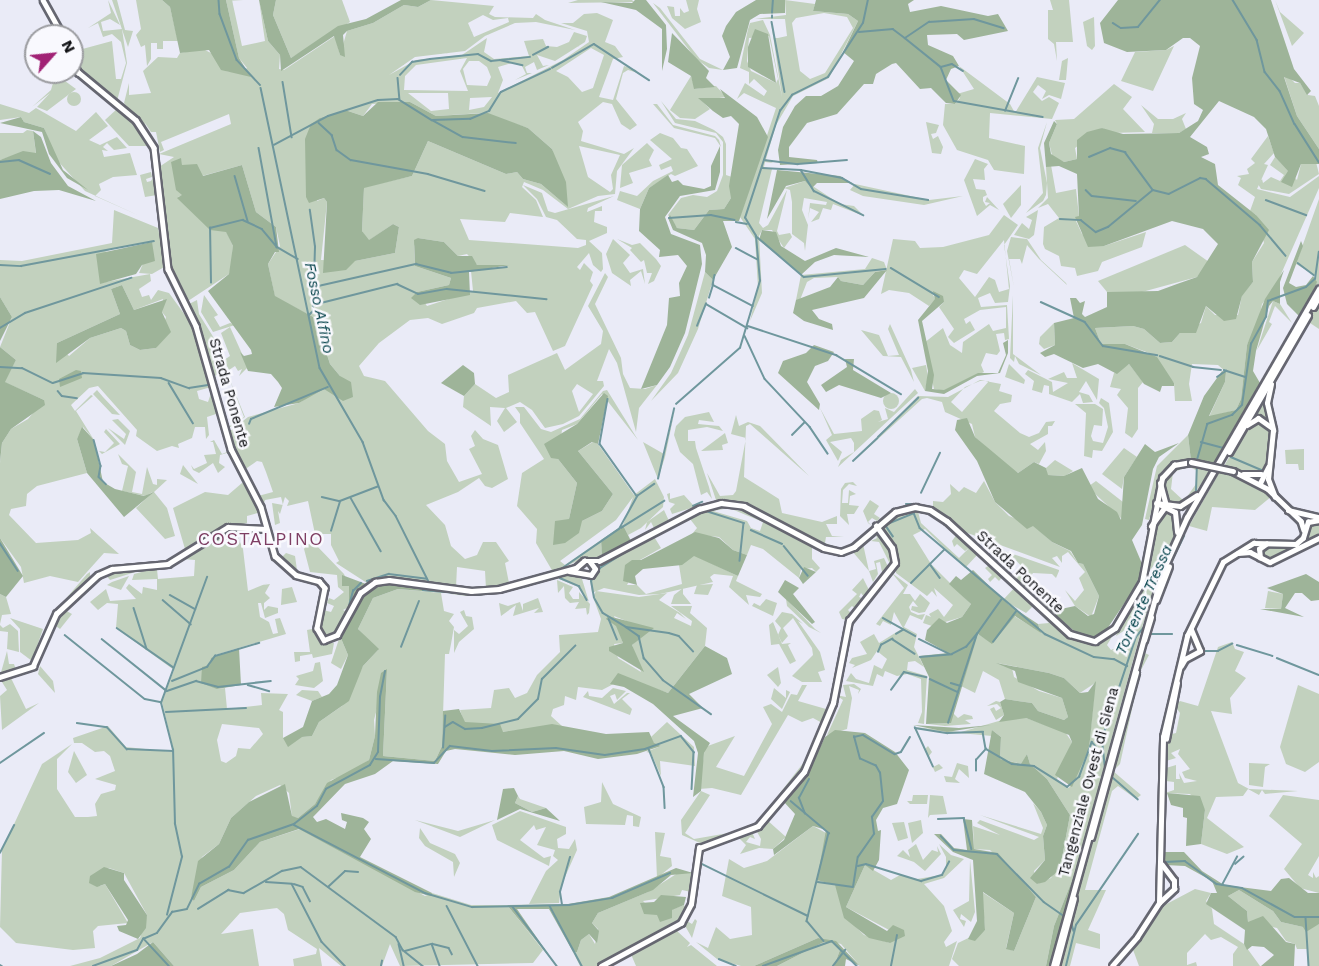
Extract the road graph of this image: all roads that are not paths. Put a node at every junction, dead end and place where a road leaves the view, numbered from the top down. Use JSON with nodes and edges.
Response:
{"nodes":[{"id":1,"x":43,"y":0,"type":"edge"},
{"id":2,"x":56,"y":24,"type":"edge"},
{"id":3,"x":84,"y":77,"type":"edge"},
{"id":4,"x":1319,"y":288,"type":"edge"},
{"id":5,"x":1319,"y":296,"type":"edge"},
{"id":6,"x":1274,"y":374,"type":"junction"},
{"id":7,"x":1273,"y":432,"type":"junction"},
{"id":8,"x":1235,"y":440,"type":"junction"},
{"id":9,"x":1269,"y":465,"type":"junction"},
{"id":10,"x":1243,"y":474,"type":"junction"},
{"id":11,"x":1261,"y":474,"type":"junction"},
{"id":12,"x":1212,"y":476,"type":"junction"},
{"id":13,"x":1268,"y":476,"type":"junction"},
{"id":14,"x":1160,"y":483,"type":"junction"},
{"id":15,"x":1260,"y":483,"type":"junction"},
{"id":16,"x":1275,"y":497,"type":"junction"},
{"id":17,"x":1156,"y":502,"type":"junction"},
{"id":18,"x":1165,"y":504,"type":"junction"},
{"id":19,"x":1175,"y":508,"type":"junction"},
{"id":20,"x":1286,"y":509,"type":"junction"},
{"id":21,"x":1318,"y":519,"type":"edge"},
{"id":22,"x":876,"y":526,"type":"junction"},
{"id":23,"x":1151,"y":526,"type":"junction"},
{"id":24,"x":266,"y":529,"type":"junction"},
{"id":25,"x":1304,"y":533,"type":"junction"},
{"id":26,"x":1318,"y":538,"type":"edge"},
{"id":27,"x":1268,"y":543,"type":"junction"},
{"id":28,"x":1250,"y":545,"type":"junction"},
{"id":29,"x":1172,"y":548,"type":"junction"},
{"id":30,"x":1250,"y":552,"type":"junction"},
{"id":31,"x":1236,"y":554,"type":"junction"},
{"id":32,"x":611,"y":555,"type":"junction"},
{"id":33,"x":1260,"y":560,"type":"junction"},
{"id":34,"x":590,"y":562,"type":"junction"},
{"id":35,"x":581,"y":564,"type":"junction"},
{"id":36,"x":594,"y":568,"type":"junction"},
{"id":37,"x":561,"y":571,"type":"junction"},
{"id":38,"x":581,"y":574,"type":"junction"},
{"id":39,"x":1191,"y":630,"type":"junction"},
{"id":40,"x":1193,"y":639,"type":"junction"},
{"id":41,"x":1186,"y":641,"type":"junction"},
{"id":42,"x":1183,"y":650,"type":"junction"},
{"id":43,"x":1191,"y":657,"type":"junction"},
{"id":44,"x":0,"y":678,"type":"edge"},
{"id":45,"x":1170,"y":877,"type":"junction"},
{"id":46,"x":1159,"y":880,"type":"junction"},
{"id":47,"x":1161,"y":892,"type":"junction"},
{"id":48,"x":1168,"y":894,"type":"junction"},
{"id":49,"x":1159,"y":903,"type":"junction"},
{"id":50,"x":601,"y":966,"type":"edge"},
{"id":51,"x":1054,"y":966,"type":"edge"},
{"id":52,"x":1112,"y":966,"type":"edge"}],
"edges":[{"from":1,"to":2,"type":"main road"},
{"from":3,"to":24,"type":"main road","name":"Strada Ponente"},
{"from":4,"to":12,"type":"highway","name":"Tangenziale Ovest di Siena"},
{"from":5,"to":6,"type":"highway","name":"Tangenziale Ovest di Siena"},
{"from":6,"to":7,"type":"highway"},
{"from":6,"to":8,"type":"highway","name":"Tangenziale Ovest di Siena"},
{"from":7,"to":8,"type":"highway"},
{"from":7,"to":9,"type":"highway"},
{"from":8,"to":12,"type":"highway","name":"Tangenziale Ovest di Siena"},
{"from":9,"to":11,"type":"highway"},
{"from":9,"to":13,"type":"highway"},
{"from":10,"to":11,"type":"highway"},
{"from":10,"to":14,"type":"main road","bridge":true},
{"from":10,"to":15,"type":"main road"},
{"from":11,"to":15,"type":"highway"},
{"from":12,"to":19,"type":"highway"},
{"from":12,"to":29,"type":"highway","name":"Tangenziale Ovest di Siena"},
{"from":12,"to":51,"type":"highway","name":"Tangenziale Ovest di Siena"},
{"from":13,"to":15,"type":"highway"},
{"from":13,"to":16,"type":"highway"},
{"from":14,"to":17,"type":"main road","name":"Strada Ponente"},
{"from":14,"to":18,"type":"highway"},
{"from":15,"to":16,"type":"main road"},
{"from":16,"to":20,"type":"main road"},
{"from":17,"to":18,"type":"highway"},
{"from":17,"to":23,"type":"main road","name":"Strada Ponente"},
{"from":18,"to":19,"type":"highway"},
{"from":18,"to":23,"type":"highway"},
{"from":19,"to":29,"type":"highway"},
{"from":20,"to":21,"type":"main road"},
{"from":20,"to":25,"type":"main road"},
{"from":21,"to":25,"type":"main road"},
{"from":22,"to":23,"type":"main road","name":"Strada Ponente"},
{"from":22,"to":32,"type":"main road","name":"Strada Ponente"},
{"from":22,"to":50,"type":"main road"},
{"from":24,"to":37,"type":"main road","name":"Strada Ponente"},
{"from":24,"to":44,"type":"main road"},
{"from":25,"to":27,"type":"main road"},
{"from":26,"to":33,"type":"main road"},
{"from":27,"to":28,"type":"main road"},
{"from":27,"to":33,"type":"main road"},
{"from":28,"to":30,"type":"main road"},
{"from":28,"to":31,"type":"main road"},
{"from":29,"to":51,"type":"highway","name":"Tangenziale Ovest di Siena"},
{"from":30,"to":31,"type":"main road"},
{"from":30,"to":33,"type":"main road"},
{"from":31,"to":39,"type":"main road"},
{"from":32,"to":34,"type":"main road","name":"Strada Ponente"},
{"from":32,"to":36,"type":"main road","name":"Strada Ponente"},
{"from":34,"to":35,"type":"main road","name":"Strada Ponente"},
{"from":34,"to":36,"type":"main road"},
{"from":35,"to":37,"type":"main road","name":"Strada Ponente"},
{"from":35,"to":38,"type":"main road"},
{"from":36,"to":38,"type":"main road","name":"Strada Ponente"},
{"from":37,"to":38,"type":"main road","name":"Strada Ponente"},
{"from":39,"to":40,"type":"main road"},
{"from":39,"to":41,"type":"main road"},
{"from":40,"to":41,"type":"main road"},
{"from":40,"to":43,"type":"main road"},
{"from":41,"to":42,"type":"main road"},
{"from":42,"to":43,"type":"main road"},
{"from":42,"to":46,"type":"main road"},
{"from":43,"to":45,"type":"main road"},
{"from":45,"to":46,"type":"main road"},
{"from":45,"to":48,"type":"main road"},
{"from":46,"to":47,"type":"main road"},
{"from":47,"to":48,"type":"main road"},
{"from":47,"to":49,"type":"main road"},
{"from":48,"to":49,"type":"main road"},
{"from":49,"to":52,"type":"main road"}]}
